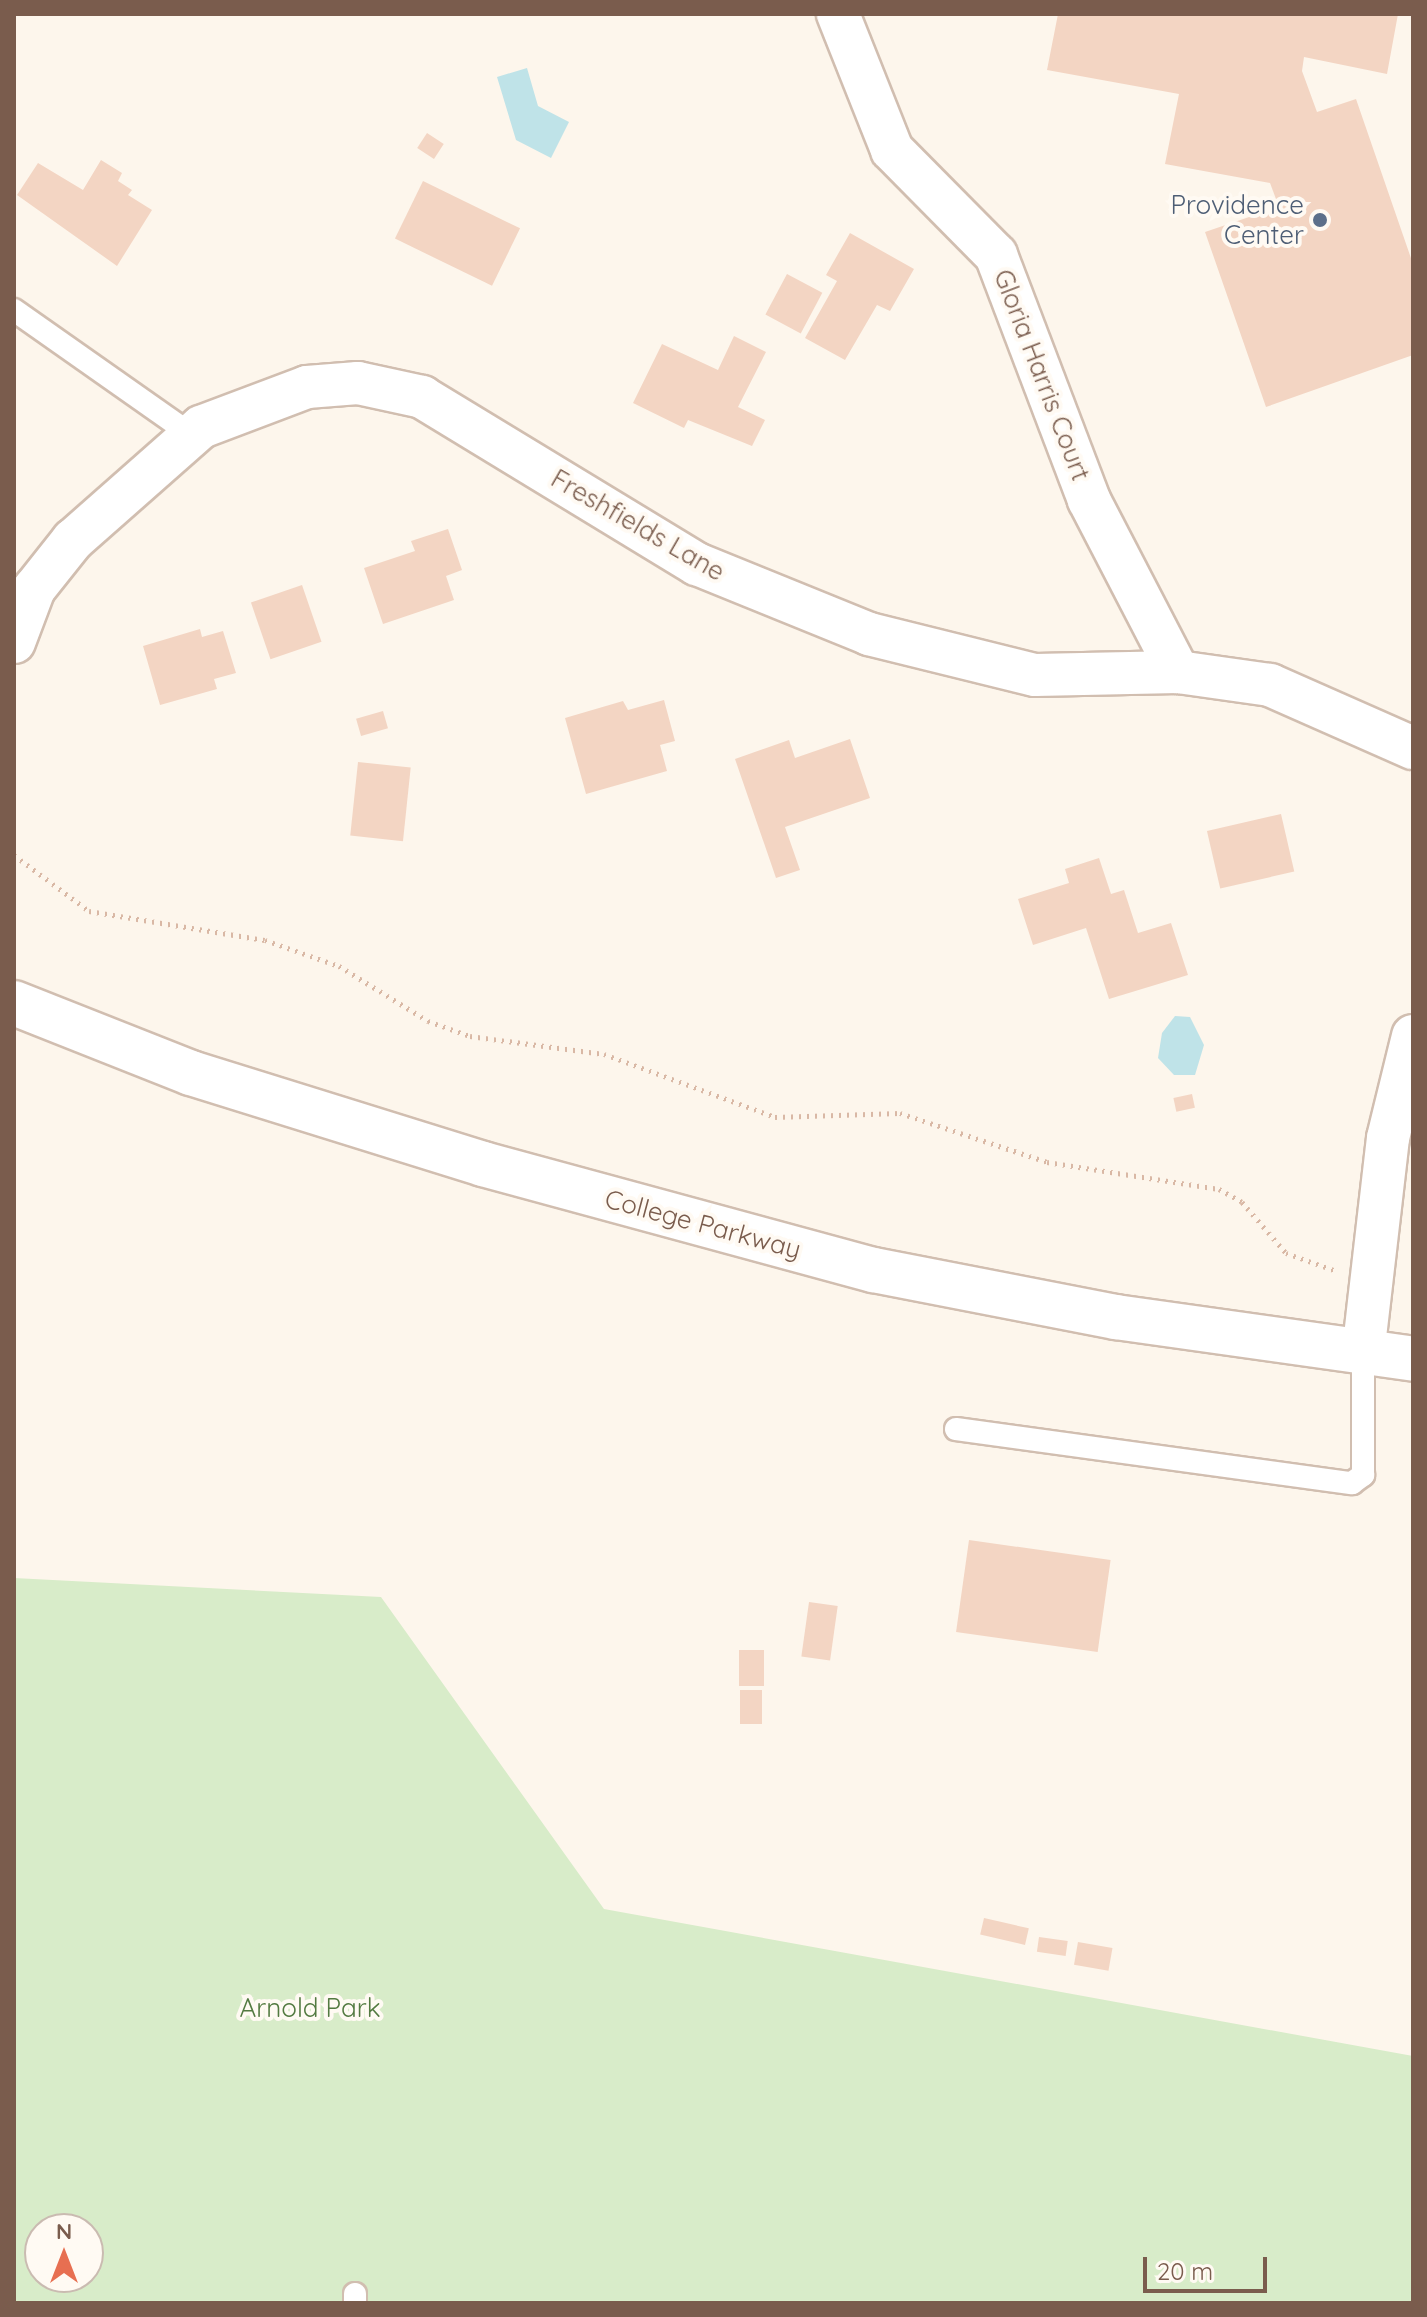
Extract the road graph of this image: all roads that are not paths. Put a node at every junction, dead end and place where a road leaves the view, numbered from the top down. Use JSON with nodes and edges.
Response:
{"nodes":[{"id":1,"x":838,"y":14,"type":"edge"},
{"id":2,"x":14,"y":310,"type":"edge"},
{"id":3,"x":192,"y":435,"type":"junction"},
{"id":4,"x":14,"y":642,"type":"edge"},
{"id":5,"x":1178,"y":672,"type":"junction"},
{"id":6,"x":1413,"y":748,"type":"edge"},
{"id":7,"x":14,"y":1003,"type":"edge"},
{"id":8,"x":1413,"y":1036,"type":"edge"},
{"id":9,"x":1363,"y":1354,"type":"junction"},
{"id":10,"x":1413,"y":1359,"type":"edge"},
{"id":11,"x":956,"y":1429,"type":"dead end"}],
"edges":[{"from":1,"to":5,"type":"street","name":"Gloria Harris Court"},
{"from":2,"to":3,"type":"lane"},
{"from":3,"to":4,"type":"street","name":"Freshfields Lane"},
{"from":3,"to":5,"type":"street","name":"Freshfields Lane"},
{"from":5,"to":6,"type":"street","name":"Freshfields Lane"},
{"from":7,"to":9,"type":"main road","name":"College Parkway"},
{"from":8,"to":9,"type":"street"},
{"from":9,"to":10,"type":"main road","name":"College Parkway"},
{"from":9,"to":11,"type":"lane"}]}
